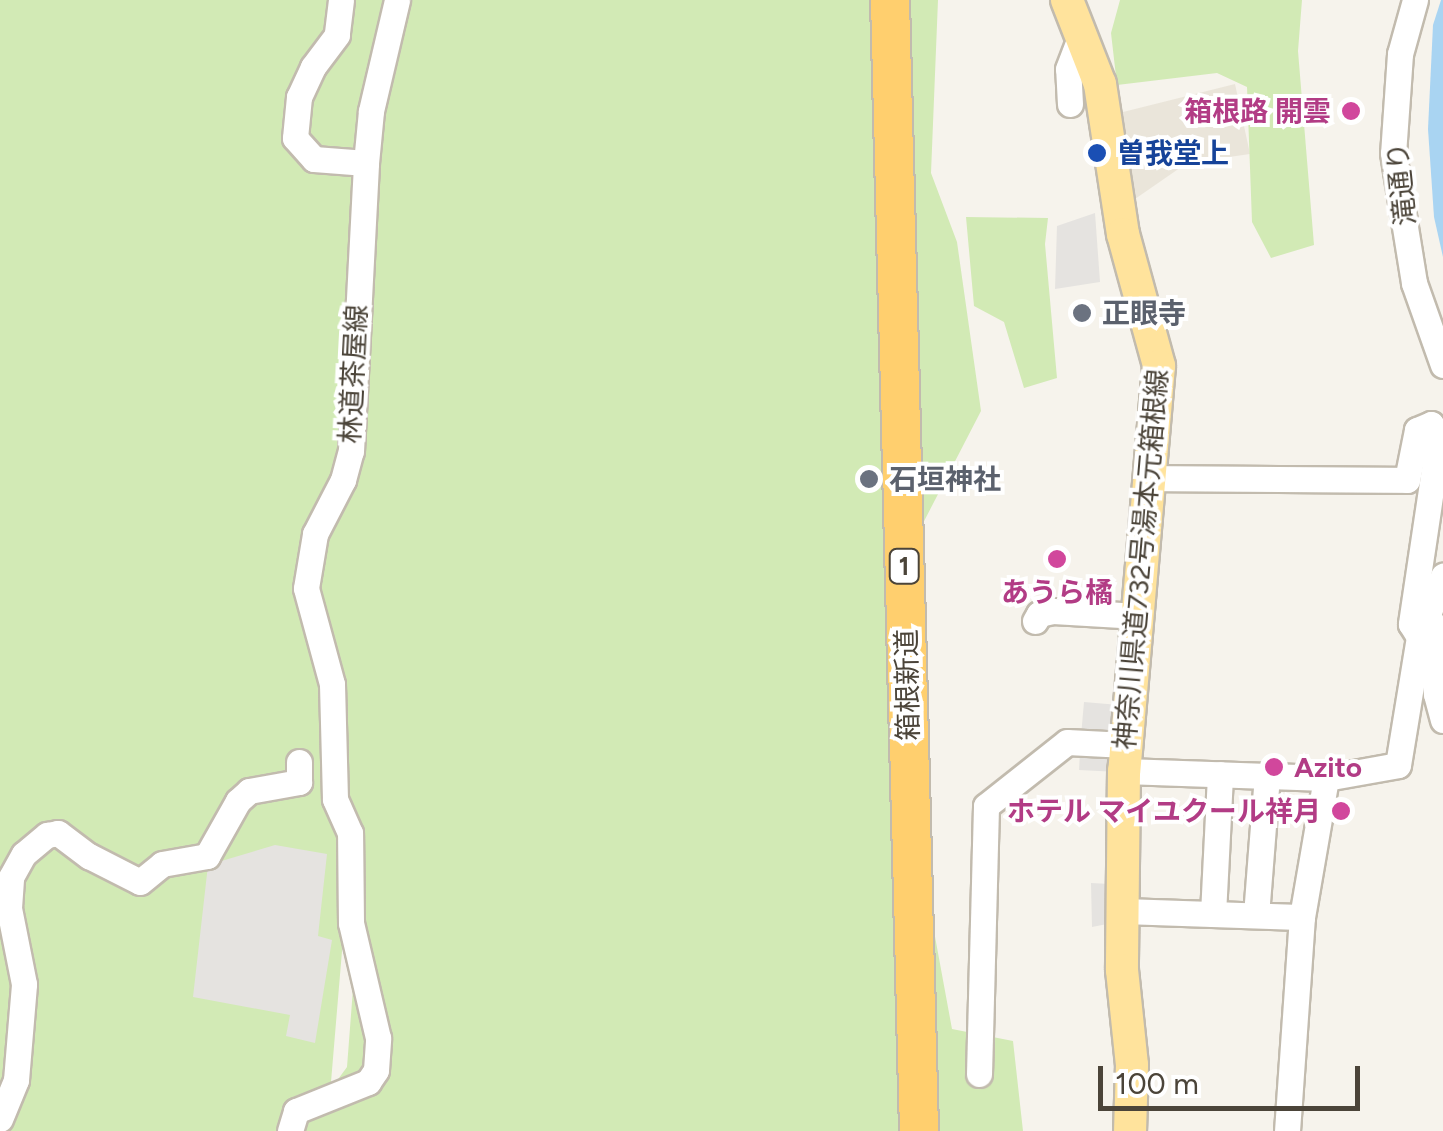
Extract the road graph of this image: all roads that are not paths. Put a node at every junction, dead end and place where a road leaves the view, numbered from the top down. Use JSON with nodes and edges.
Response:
{"nodes":[{"id":1,"x":342,"y":0,"type":"edge"},
{"id":2,"x":397,"y":0,"type":"edge"},
{"id":3,"x":890,"y":0,"type":"edge"},
{"id":4,"x":1067,"y":0,"type":"edge"},
{"id":5,"x":1415,"y":0,"type":"edge"},
{"id":6,"x":1080,"y":40,"type":"junction"},
{"id":7,"x":1070,"y":104,"type":"dead end"},
{"id":8,"x":366,"y":163,"type":"junction"},
{"id":9,"x":1443,"y":365,"type":"edge"},
{"id":10,"x":1150,"y":478,"type":"junction"},
{"id":11,"x":1443,"y":576,"type":"edge"},
{"id":12,"x":1430,"y":607,"type":"junction"},
{"id":13,"x":1138,"y":616,"type":"junction"},
{"id":14,"x":1035,"y":621,"type":"dead end"},
{"id":15,"x":1419,"y":636,"type":"junction"},
{"id":16,"x":1443,"y":720,"type":"edge"},
{"id":17,"x":1125,"y":758,"type":"junction"},
{"id":18,"x":299,"y":762,"type":"dead end"},
{"id":19,"x":1220,"y":774,"type":"junction"},
{"id":20,"x":1267,"y":776,"type":"junction"},
{"id":21,"x":1326,"y":778,"type":"junction"},
{"id":22,"x":1120,"y":911,"type":"junction"},
{"id":23,"x":1212,"y":914,"type":"junction"},
{"id":24,"x":1256,"y":916,"type":"junction"},
{"id":25,"x":1302,"y":917,"type":"junction"},
{"id":26,"x":978,"y":1074,"type":"dead end"},
{"id":27,"x":0,"y":1119,"type":"edge"},
{"id":28,"x":290,"y":1131,"type":"edge"},
{"id":29,"x":918,"y":1131,"type":"edge"},
{"id":30,"x":1130,"y":1131,"type":"edge"},
{"id":31,"x":1287,"y":1131,"type":"edge"}],
"edges":[{"from":1,"to":8,"type":"street"},
{"from":2,"to":8,"type":"street","name":"林道茶屋線"},
{"from":3,"to":29,"type":"highway","name":"箱根新道","number":"1"},
{"from":4,"to":6,"type":"main road","name":"神奈川県道732号湯本元箱根線"},
{"from":5,"to":9,"type":"street","name":"滝通り"},
{"from":6,"to":7,"type":"street"},
{"from":6,"to":10,"type":"main road","name":"神奈川県道732号湯本元箱根線"},
{"from":8,"to":28,"type":"street","name":"林道茶屋線"},
{"from":10,"to":13,"type":"main road","name":"神奈川県道732号湯本元箱根線"},
{"from":10,"to":15,"type":"street"},
{"from":11,"to":12,"type":"street"},
{"from":12,"to":15,"type":"street"},
{"from":12,"to":16,"type":"street"},
{"from":13,"to":14,"type":"street"},
{"from":13,"to":17,"type":"main road","name":"神奈川県道732号湯本元箱根線"},
{"from":15,"to":21,"type":"street"},
{"from":17,"to":19,"type":"street"},
{"from":17,"to":22,"type":"main road","name":"神奈川県道732号湯本元箱根線"},
{"from":17,"to":26,"type":"street"},
{"from":18,"to":27,"type":"street"},
{"from":19,"to":20,"type":"street"},
{"from":19,"to":23,"type":"street"},
{"from":20,"to":21,"type":"street"},
{"from":20,"to":24,"type":"street"},
{"from":21,"to":25,"type":"street"},
{"from":22,"to":23,"type":"street"},
{"from":22,"to":30,"type":"main road","name":"神奈川県道732号湯本元箱根線"},
{"from":23,"to":24,"type":"street"},
{"from":24,"to":25,"type":"street"},
{"from":25,"to":31,"type":"street"}]}
